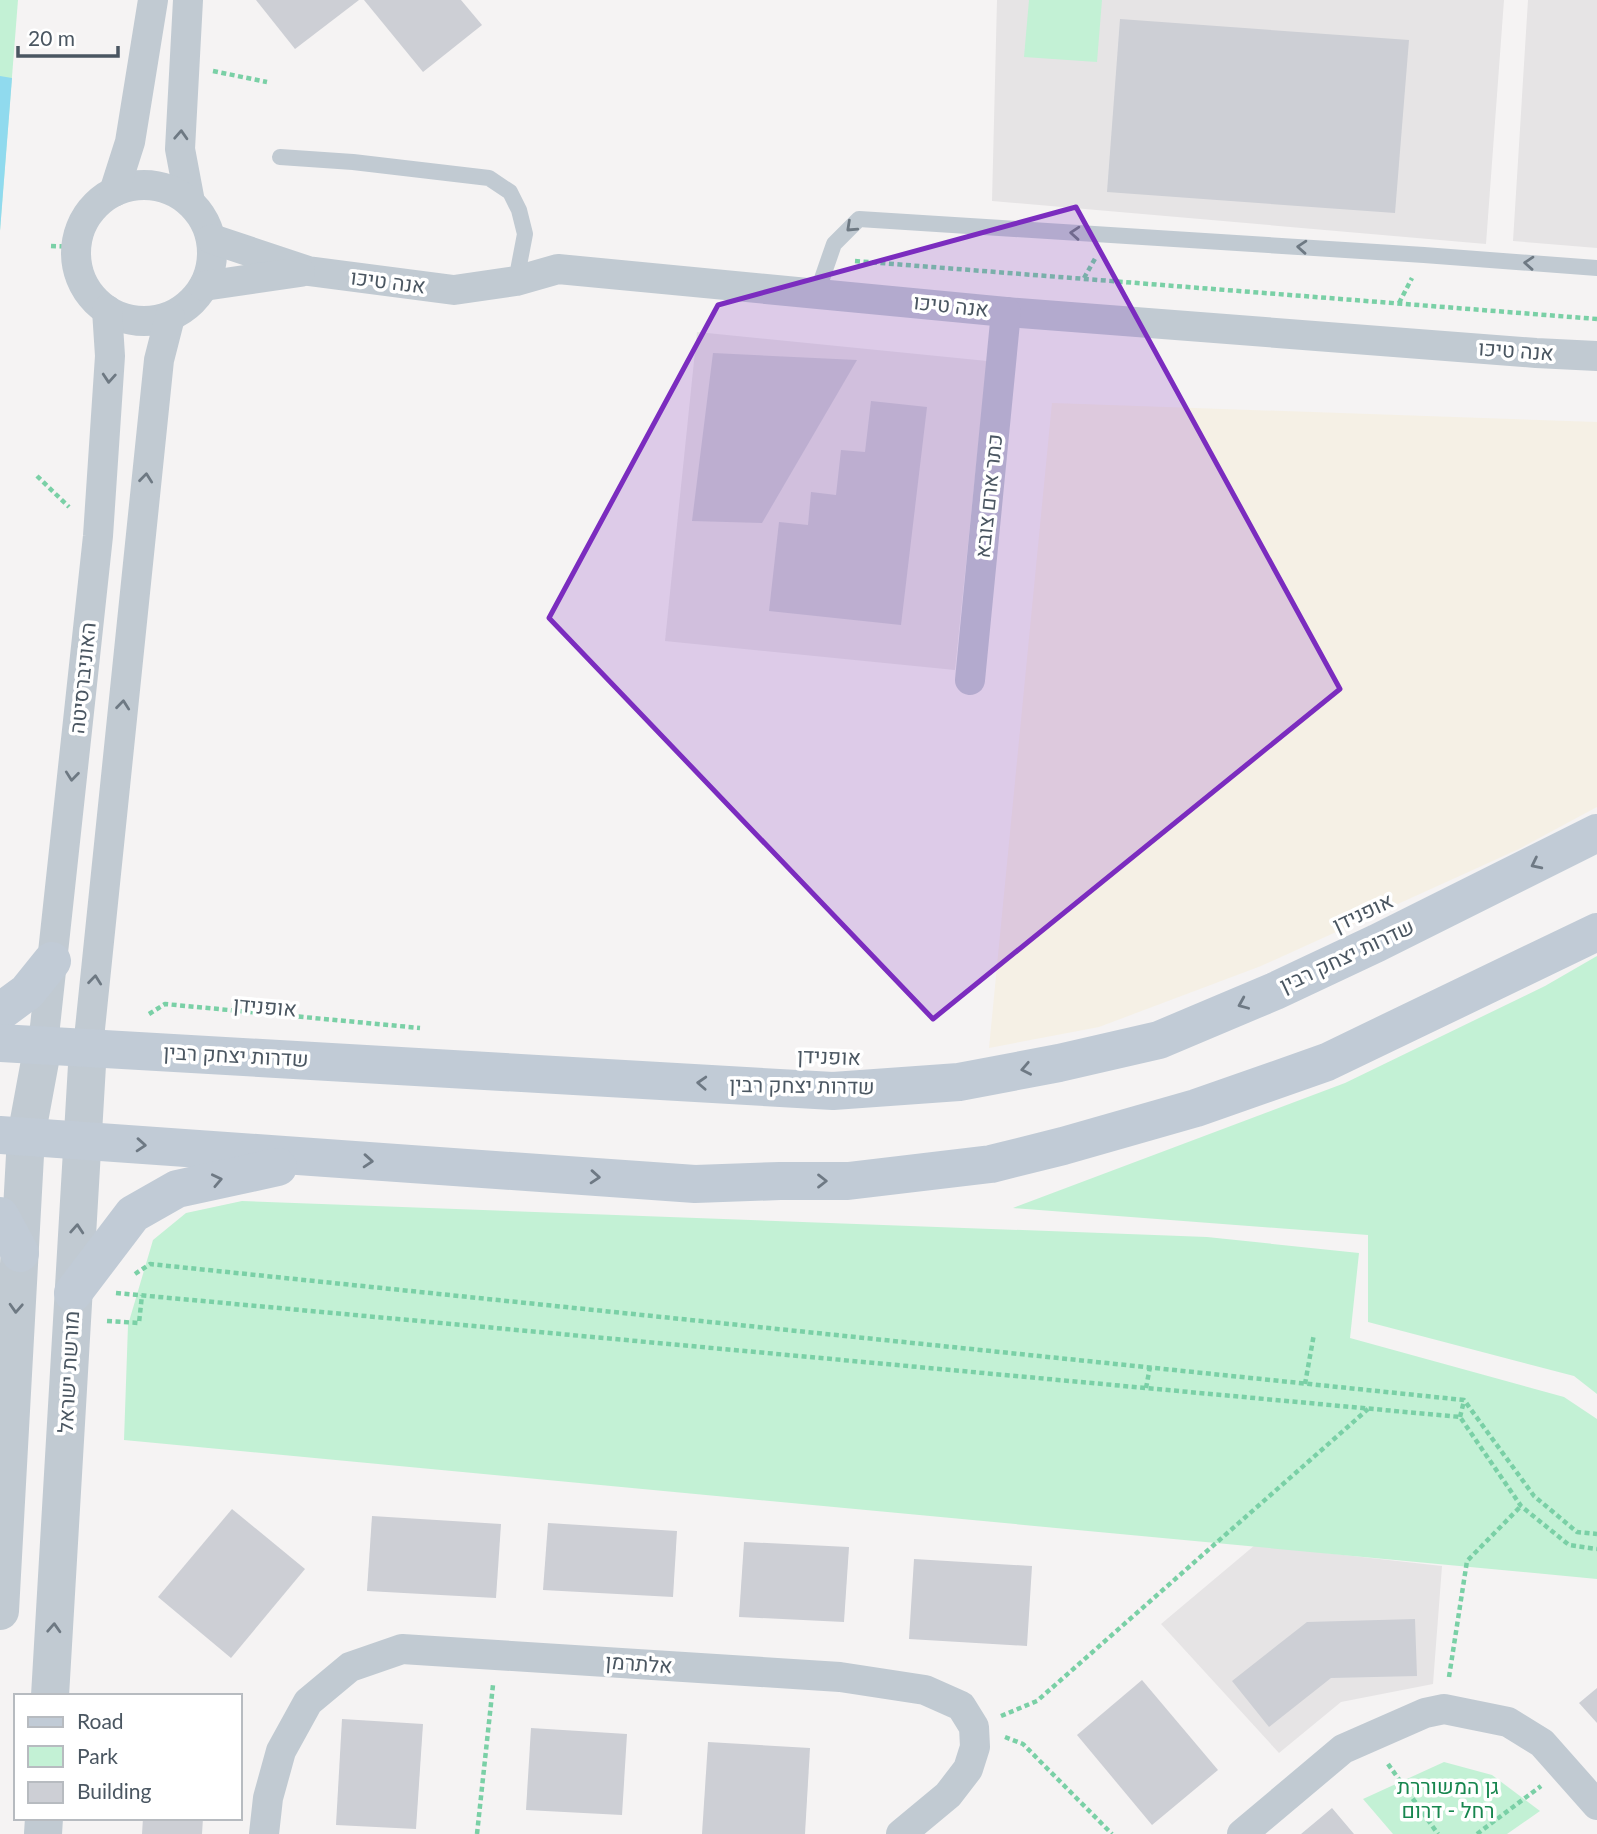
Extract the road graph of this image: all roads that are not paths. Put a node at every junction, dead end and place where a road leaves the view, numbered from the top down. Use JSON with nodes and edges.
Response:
{"nodes":[{"id":1,"x":153,"y":0,"type":"edge"},
{"id":2,"x":188,"y":0,"type":"edge"},
{"id":3,"x":280,"y":157,"type":"dead end"},
{"id":4,"x":114,"y":192,"type":"junction"},
{"id":5,"x":190,"y":202,"type":"junction"},
{"id":6,"x":212,"y":239,"type":"junction"},
{"id":7,"x":1597,"y":268,"type":"edge"},
{"id":8,"x":307,"y":271,"type":"junction"},
{"id":9,"x":516,"y":281,"type":"junction"},
{"id":10,"x":204,"y":286,"type":"junction"},
{"id":11,"x":817,"y":293,"type":"junction"},
{"id":12,"x":107,"y":310,"type":"junction"},
{"id":13,"x":1006,"y":312,"type":"junction"},
{"id":14,"x":170,"y":317,"type":"junction"},
{"id":15,"x":1597,"y":356,"type":"edge"},
{"id":16,"x":970,"y":680,"type":"dead end"},
{"id":17,"x":1597,"y":833,"type":"edge"},
{"id":18,"x":1597,"y":932,"type":"edge"},
{"id":19,"x":52,"y":961,"type":"junction"},
{"id":20,"x":0,"y":1012,"type":"edge"},
{"id":21,"x":115,"y":1041,"type":"junction"},
{"id":22,"x":0,"y":1043,"type":"edge"},
{"id":23,"x":43,"y":1045,"type":"junction"},
{"id":24,"x":13,"y":1136,"type":"edge"},
{"id":25,"x":82,"y":1141,"type":"junction"},
{"id":26,"x":322,"y":1157,"type":"junction"},
{"id":27,"x":0,"y":1216,"type":"edge"},
{"id":28,"x":20,"y":1254,"type":"junction"},
{"id":29,"x":84,"y":1301,"type":"junction"},
{"id":30,"x":0,"y":1611,"type":"edge"},
{"id":31,"x":50,"y":1694,"type":"edge"},
{"id":32,"x":1597,"y":1805,"type":"edge"},
{"id":33,"x":264,"y":1834,"type":"edge"},
{"id":34,"x":901,"y":1834,"type":"edge"},
{"id":35,"x":1242,"y":1834,"type":"edge"}],
"edges":[{"from":1,"to":4,"type":"street"},
{"from":5,"to":2,"type":"street","one_way":true},
{"from":3,"to":9,"type":"lane"},
{"from":4,"to":5,"type":"street"},
{"from":4,"to":12,"type":"street"},
{"from":5,"to":6,"type":"street"},
{"from":6,"to":8,"type":"street","name":"אנה טיכו"},
{"from":6,"to":10,"type":"street"},
{"from":7,"to":11,"type":"lane","one_way":true},
{"from":8,"to":9,"type":"street","name":"אנה טיכו"},
{"from":8,"to":10,"type":"street","name":"אנה טיכו"},
{"from":9,"to":11,"type":"street","name":"אנה טיכו"},
{"from":10,"to":14,"type":"street"},
{"from":11,"to":13,"type":"street","name":"אנה טיכו"},
{"from":12,"to":14,"type":"street"},
{"from":12,"to":19,"type":"street","name":"האוניברסיטה","one_way":true},
{"from":13,"to":15,"type":"street","name":"אנה טיכו"},
{"from":13,"to":16,"type":"street","name":"כתר ארם צובא"},
{"from":21,"to":14,"type":"street","name":"האוניברסיטה","one_way":true},
{"from":17,"to":21,"type":"main road","name":"שדרות יצחק רבין","one_way":true},
{"from":26,"to":18,"type":"main road","one_way":true},
{"from":19,"to":20,"type":"main road"},
{"from":19,"to":23,"type":"street","name":"האוניברסיטה"},
{"from":21,"to":23,"type":"main road","name":"שדרות יצחק רבין"},
{"from":21,"to":25,"type":"street","name":"מורשת ישראל"},
{"from":22,"to":23,"type":"main road","name":"שדרות יצחק רבין"},
{"from":23,"to":24,"type":"street"},
{"from":24,"to":25,"type":"main road"},
{"from":24,"to":28,"type":"street"},
{"from":25,"to":26,"type":"main road","one_way":true},
{"from":29,"to":25,"type":"street","name":"מורשת ישראל","one_way":true},
{"from":29,"to":26,"type":"main road","one_way":true},
{"from":27,"to":28,"type":"main road"},
{"from":28,"to":30,"type":"street","one_way":true},
{"from":31,"to":29,"type":"street","name":"מורשת ישראל","one_way":true},
{"from":32,"to":35,"type":"street"},
{"from":33,"to":34,"type":"street","name":"אלתרמן"}]}
